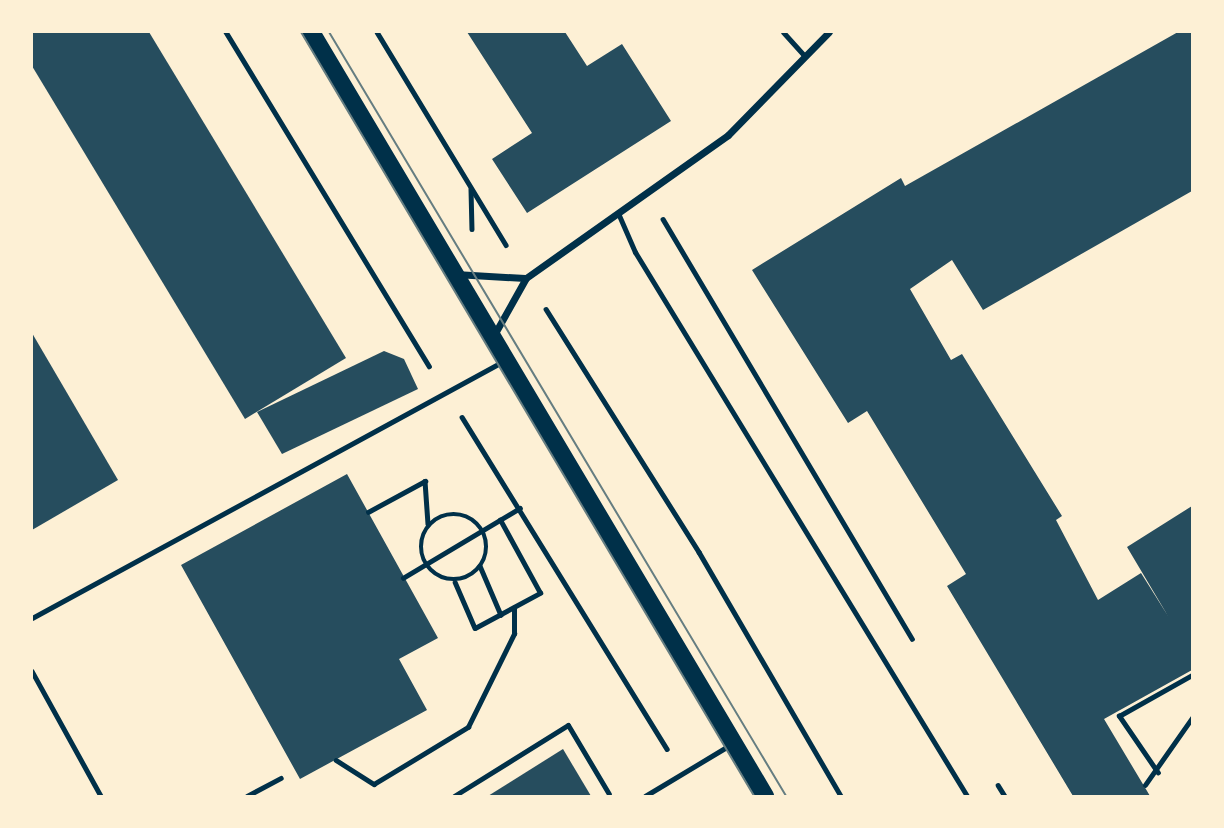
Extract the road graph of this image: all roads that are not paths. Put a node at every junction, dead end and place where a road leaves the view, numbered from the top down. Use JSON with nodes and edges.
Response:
{"nodes":[{"id":1,"x":311,"y":32,"type":"edge"},
{"id":2,"x":783,"y":32,"type":"edge"},
{"id":3,"x":829,"y":32,"type":"edge"},
{"id":4,"x":804,"y":55,"type":"junction"},
{"id":5,"x":618,"y":213,"type":"junction"},
{"id":6,"x":454,"y":274,"type":"junction"},
{"id":7,"x":526,"y":278,"type":"junction"},
{"id":8,"x":493,"y":338,"type":"junction"},
{"id":9,"x":506,"y":360,"type":"junction"},
{"id":10,"x":32,"y":618,"type":"edge"},
{"id":11,"x":733,"y":743,"type":"junction"},
{"id":12,"x":609,"y":794,"type":"dead end"},
{"id":13,"x":454,"y":796,"type":"edge"},
{"id":14,"x":645,"y":796,"type":"edge"},
{"id":15,"x":765,"y":796,"type":"edge"},
{"id":16,"x":967,"y":796,"type":"edge"}],
"edges":[{"from":1,"to":6,"type":"main road"},
{"from":2,"to":4,"type":"lane"},
{"from":3,"to":4,"type":"street"},
{"from":4,"to":5,"type":"street"},
{"from":5,"to":7,"type":"street"},
{"from":5,"to":16,"type":"lane"},
{"from":6,"to":7,"type":"street"},
{"from":6,"to":8,"type":"main road"},
{"from":7,"to":8,"type":"street"},
{"from":8,"to":9,"type":"main road"},
{"from":9,"to":10,"type":"lane"},
{"from":9,"to":11,"type":"main road"},
{"from":11,"to":14,"type":"lane"},
{"from":11,"to":15,"type":"main road"},
{"from":12,"to":13,"type":"lane"}]}
